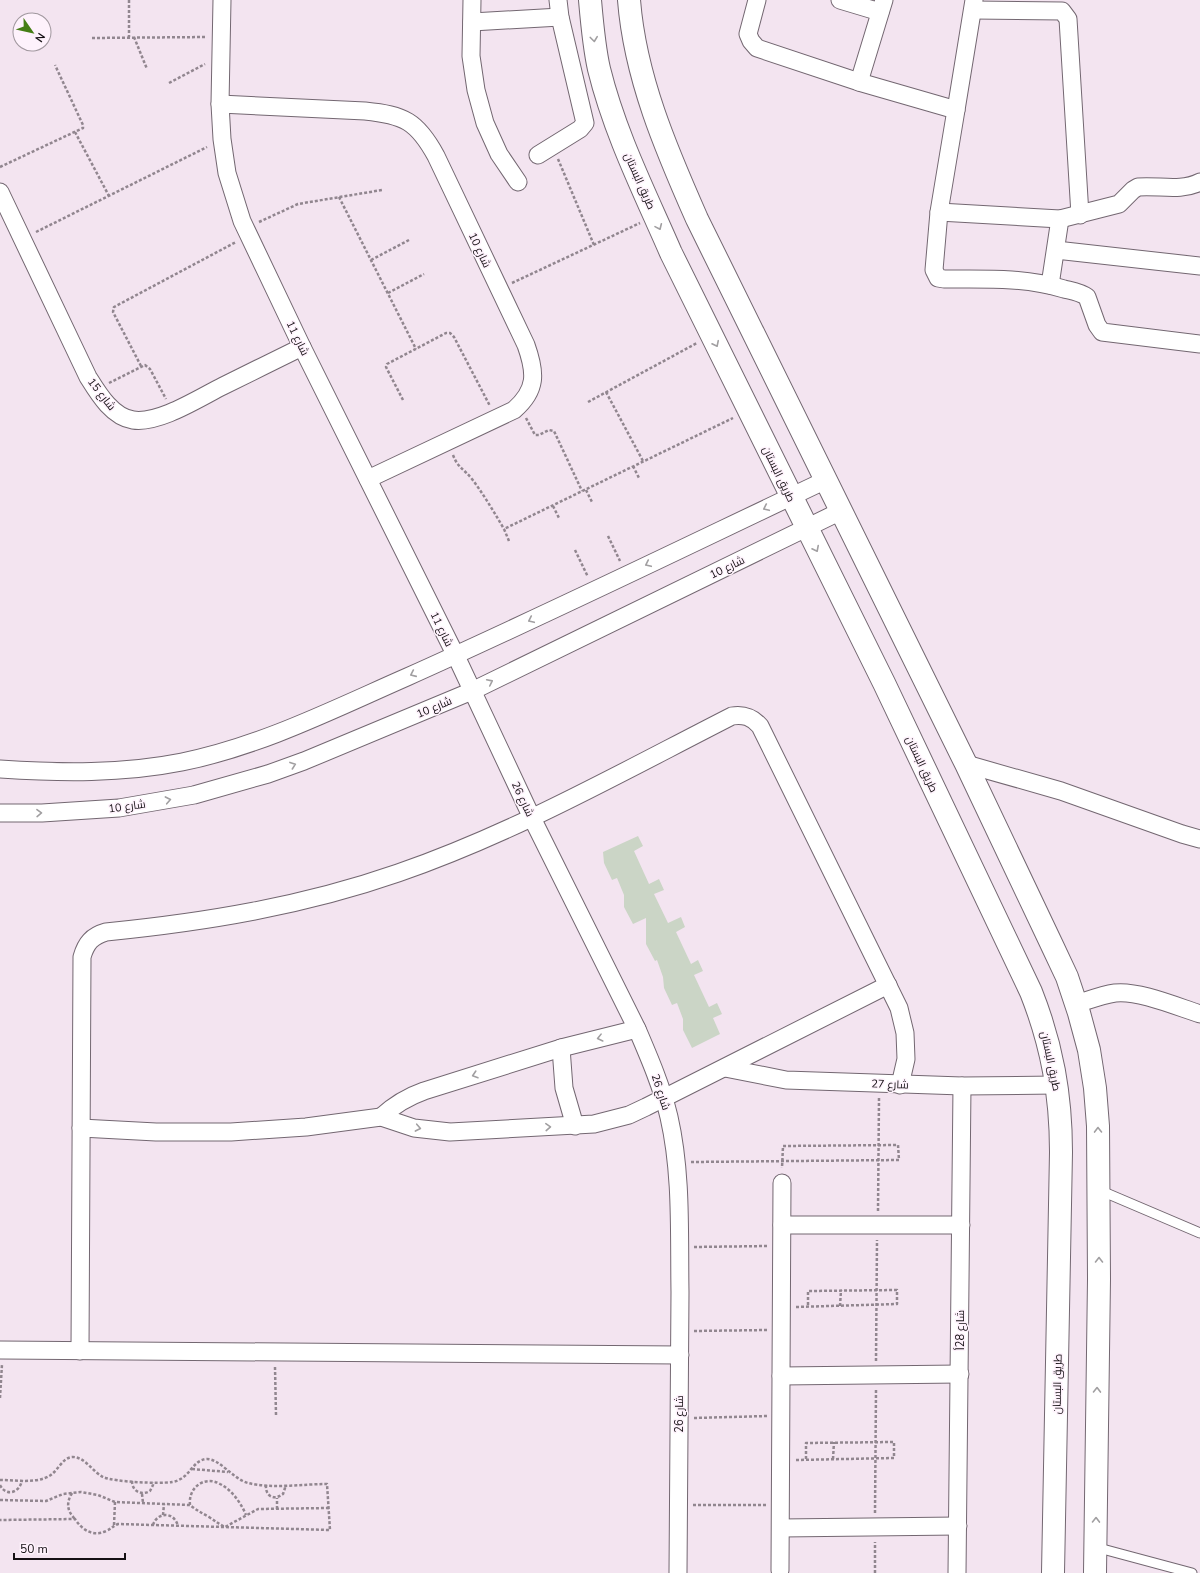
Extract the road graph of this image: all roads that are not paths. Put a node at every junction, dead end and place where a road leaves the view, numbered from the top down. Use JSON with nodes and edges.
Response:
{"nodes":[{"id":1,"x":222,"y":0,"type":"edge"},
{"id":2,"x":472,"y":0,"type":"edge"},
{"id":3,"x":558,"y":0,"type":"edge"},
{"id":4,"x":590,"y":0,"type":"edge"},
{"id":5,"x":629,"y":0,"type":"edge"},
{"id":6,"x":757,"y":0,"type":"edge"},
{"id":7,"x":840,"y":0,"type":"edge"},
{"id":8,"x":974,"y":5,"type":"edge"},
{"id":9,"x":882,"y":6,"type":"edge"},
{"id":10,"x":560,"y":18,"type":"junction"},
{"id":11,"x":472,"y":22,"type":"junction"},
{"id":12,"x":859,"y":82,"type":"junction"},
{"id":13,"x":220,"y":104,"type":"junction"},
{"id":14,"x":956,"y":110,"type":"junction"},
{"id":15,"x":538,"y":154,"type":"dead end"},
{"id":16,"x":518,"y":182,"type":"dead end"},
{"id":17,"x":1200,"y":182,"type":"edge"},
{"id":18,"x":0,"y":192,"type":"edge"},
{"id":19,"x":939,"y":212,"type":"junction"},
{"id":20,"x":1080,"y":215,"type":"junction"},
{"id":21,"x":1060,"y":219,"type":"junction"},
{"id":22,"x":1056,"y":250,"type":"junction"},
{"id":23,"x":1200,"y":266,"type":"edge"},
{"id":24,"x":1050,"y":285,"type":"junction"},
{"id":25,"x":1200,"y":344,"type":"edge"},
{"id":26,"x":302,"y":348,"type":"junction"},
{"id":27,"x":368,"y":479,"type":"junction"},
{"id":28,"x":826,"y":480,"type":"junction"},
{"id":29,"x":790,"y":497,"type":"junction"},
{"id":30,"x":841,"y":511,"type":"junction"},
{"id":31,"x":806,"y":528,"type":"junction"},
{"id":32,"x":456,"y":656,"type":"junction"},
{"id":33,"x":472,"y":691,"type":"junction"},
{"id":34,"x":966,"y":764,"type":"junction"},
{"id":35,"x":0,"y":769,"type":"edge"},
{"id":36,"x":0,"y":813,"type":"edge"},
{"id":37,"x":532,"y":818,"type":"junction"},
{"id":38,"x":1200,"y":839,"type":"edge"},
{"id":39,"x":888,"y":985,"type":"junction"},
{"id":40,"x":1076,"y":1004,"type":"junction"},
{"id":41,"x":1200,"y":1014,"type":"edge"},
{"id":42,"x":637,"y":1028,"type":"junction"},
{"id":43,"x":561,"y":1048,"type":"junction"},
{"id":44,"x":725,"y":1068,"type":"junction"},
{"id":45,"x":900,"y":1085,"type":"junction"},
{"id":46,"x":1057,"y":1085,"type":"junction"},
{"id":47,"x":962,"y":1086,"type":"junction"},
{"id":48,"x":663,"y":1099,"type":"junction"},
{"id":49,"x":381,"y":1118,"type":"junction"},
{"id":50,"x":575,"y":1126,"type":"junction"},
{"id":51,"x":81,"y":1128,"type":"junction"},
{"id":52,"x":782,"y":1183,"type":"road end"},
{"id":53,"x":1099,"y":1190,"type":"junction"},
{"id":54,"x":782,"y":1225,"type":"junction"},
{"id":55,"x":961,"y":1225,"type":"junction"},
{"id":56,"x":1200,"y":1233,"type":"edge"},
{"id":57,"x":1,"y":1350,"type":"edge"},
{"id":58,"x":80,"y":1351,"type":"junction"},
{"id":59,"x":680,"y":1355,"type":"junction"},
{"id":60,"x":960,"y":1374,"type":"junction"},
{"id":61,"x":781,"y":1376,"type":"junction"},
{"id":62,"x":958,"y":1526,"type":"junction"},
{"id":63,"x":781,"y":1528,"type":"junction"},
{"id":64,"x":1095,"y":1547,"type":"junction"},
{"id":65,"x":780,"y":1570,"type":"dead end"},
{"id":66,"x":678,"y":1573,"type":"edge"},
{"id":67,"x":958,"y":1573,"type":"edge"},
{"id":68,"x":1053,"y":1573,"type":"edge"},
{"id":69,"x":1095,"y":1573,"type":"edge"},
{"id":70,"x":1192,"y":1573,"type":"edge"}],
"edges":[{"from":1,"to":13,"type":"street","name":"شارع 11"},
{"from":2,"to":11,"type":"street"},
{"from":3,"to":10,"type":"street"},
{"from":4,"to":29,"type":"main road","name":"طريق البستان","one_way":true},
{"from":5,"to":28,"type":"main road"},
{"from":6,"to":12,"type":"street"},
{"from":7,"to":9,"type":"street"},
{"from":8,"to":14,"type":"street"},
{"from":8,"to":20,"type":"street"},
{"from":9,"to":12,"type":"street"},
{"from":10,"to":11,"type":"street"},
{"from":10,"to":15,"type":"street"},
{"from":11,"to":16,"type":"street"},
{"from":12,"to":14,"type":"street"},
{"from":13,"to":26,"type":"street","name":"شارع 11"},
{"from":13,"to":27,"type":"street","name":"شارع 10"},
{"from":14,"to":19,"type":"street"},
{"from":17,"to":20,"type":"street"},
{"from":18,"to":26,"type":"street","name":"شارع 15"},
{"from":19,"to":21,"type":"street"},
{"from":19,"to":24,"type":"street"},
{"from":20,"to":21,"type":"street"},
{"from":21,"to":22,"type":"street"},
{"from":22,"to":23,"type":"street"},
{"from":22,"to":24,"type":"street"},
{"from":24,"to":25,"type":"street"},
{"from":26,"to":27,"type":"street","name":"شارع 11"},
{"from":27,"to":32,"type":"street","name":"شارع 11"},
{"from":28,"to":29,"type":"street"},
{"from":28,"to":30,"type":"main road"},
{"from":29,"to":31,"type":"main road","name":"طريق البستان"},
{"from":29,"to":32,"type":"street","one_way":true},
{"from":30,"to":31,"type":"street","name":"شارع 10"},
{"from":30,"to":34,"type":"main road"},
{"from":33,"to":31,"type":"street","name":"شارع 10","one_way":true},
{"from":31,"to":46,"type":"main road","name":"طريق البستان","one_way":true},
{"from":32,"to":33,"type":"street","name":"شارع 26"},
{"from":32,"to":35,"type":"street","one_way":true},
{"from":36,"to":33,"type":"street","name":"شارع 10","one_way":true},
{"from":33,"to":37,"type":"street","name":"شارع 26"},
{"from":34,"to":38,"type":"street"},
{"from":34,"to":40,"type":"main road"},
{"from":37,"to":39,"type":"street"},
{"from":37,"to":42,"type":"street","name":"شارع 26"},
{"from":37,"to":51,"type":"street"},
{"from":39,"to":44,"type":"street"},
{"from":39,"to":45,"type":"street"},
{"from":40,"to":41,"type":"street"},
{"from":53,"to":40,"type":"main road","one_way":true},
{"from":42,"to":43,"type":"street","one_way":true},
{"from":42,"to":48,"type":"street","name":"شارع 26"},
{"from":43,"to":49,"type":"street","one_way":true},
{"from":43,"to":50,"type":"street"},
{"from":44,"to":45,"type":"street","name":"شارع 27"},
{"from":44,"to":48,"type":"street"},
{"from":45,"to":47,"type":"street","name":"شارع 27"},
{"from":46,"to":47,"type":"street","name":"شارع 27"},
{"from":46,"to":68,"type":"main road","name":"طريق البستان"},
{"from":47,"to":55,"type":"street","name":"شارع 28أ"},
{"from":48,"to":50,"type":"street"},
{"from":48,"to":59,"type":"street","name":"شارع 26"},
{"from":49,"to":50,"type":"street","one_way":true},
{"from":49,"to":51,"type":"street"},
{"from":51,"to":58,"type":"street"},
{"from":52,"to":54,"type":"street"},
{"from":53,"to":56,"type":"lane"},
{"from":64,"to":53,"type":"main road","one_way":true},
{"from":54,"to":55,"type":"street"},
{"from":54,"to":61,"type":"street"},
{"from":55,"to":60,"type":"street","name":"شارع 28أ"},
{"from":57,"to":58,"type":"street"},
{"from":58,"to":59,"type":"street"},
{"from":59,"to":66,"type":"street","name":"شارع 26"},
{"from":60,"to":61,"type":"street"},
{"from":60,"to":62,"type":"street","name":"شارع 28أ"},
{"from":61,"to":63,"type":"street"},
{"from":62,"to":63,"type":"street"},
{"from":62,"to":67,"type":"street","name":"شارع 28أ"},
{"from":63,"to":65,"type":"street"},
{"from":64,"to":69,"type":"main road"},
{"from":64,"to":70,"type":"lane"}]}
